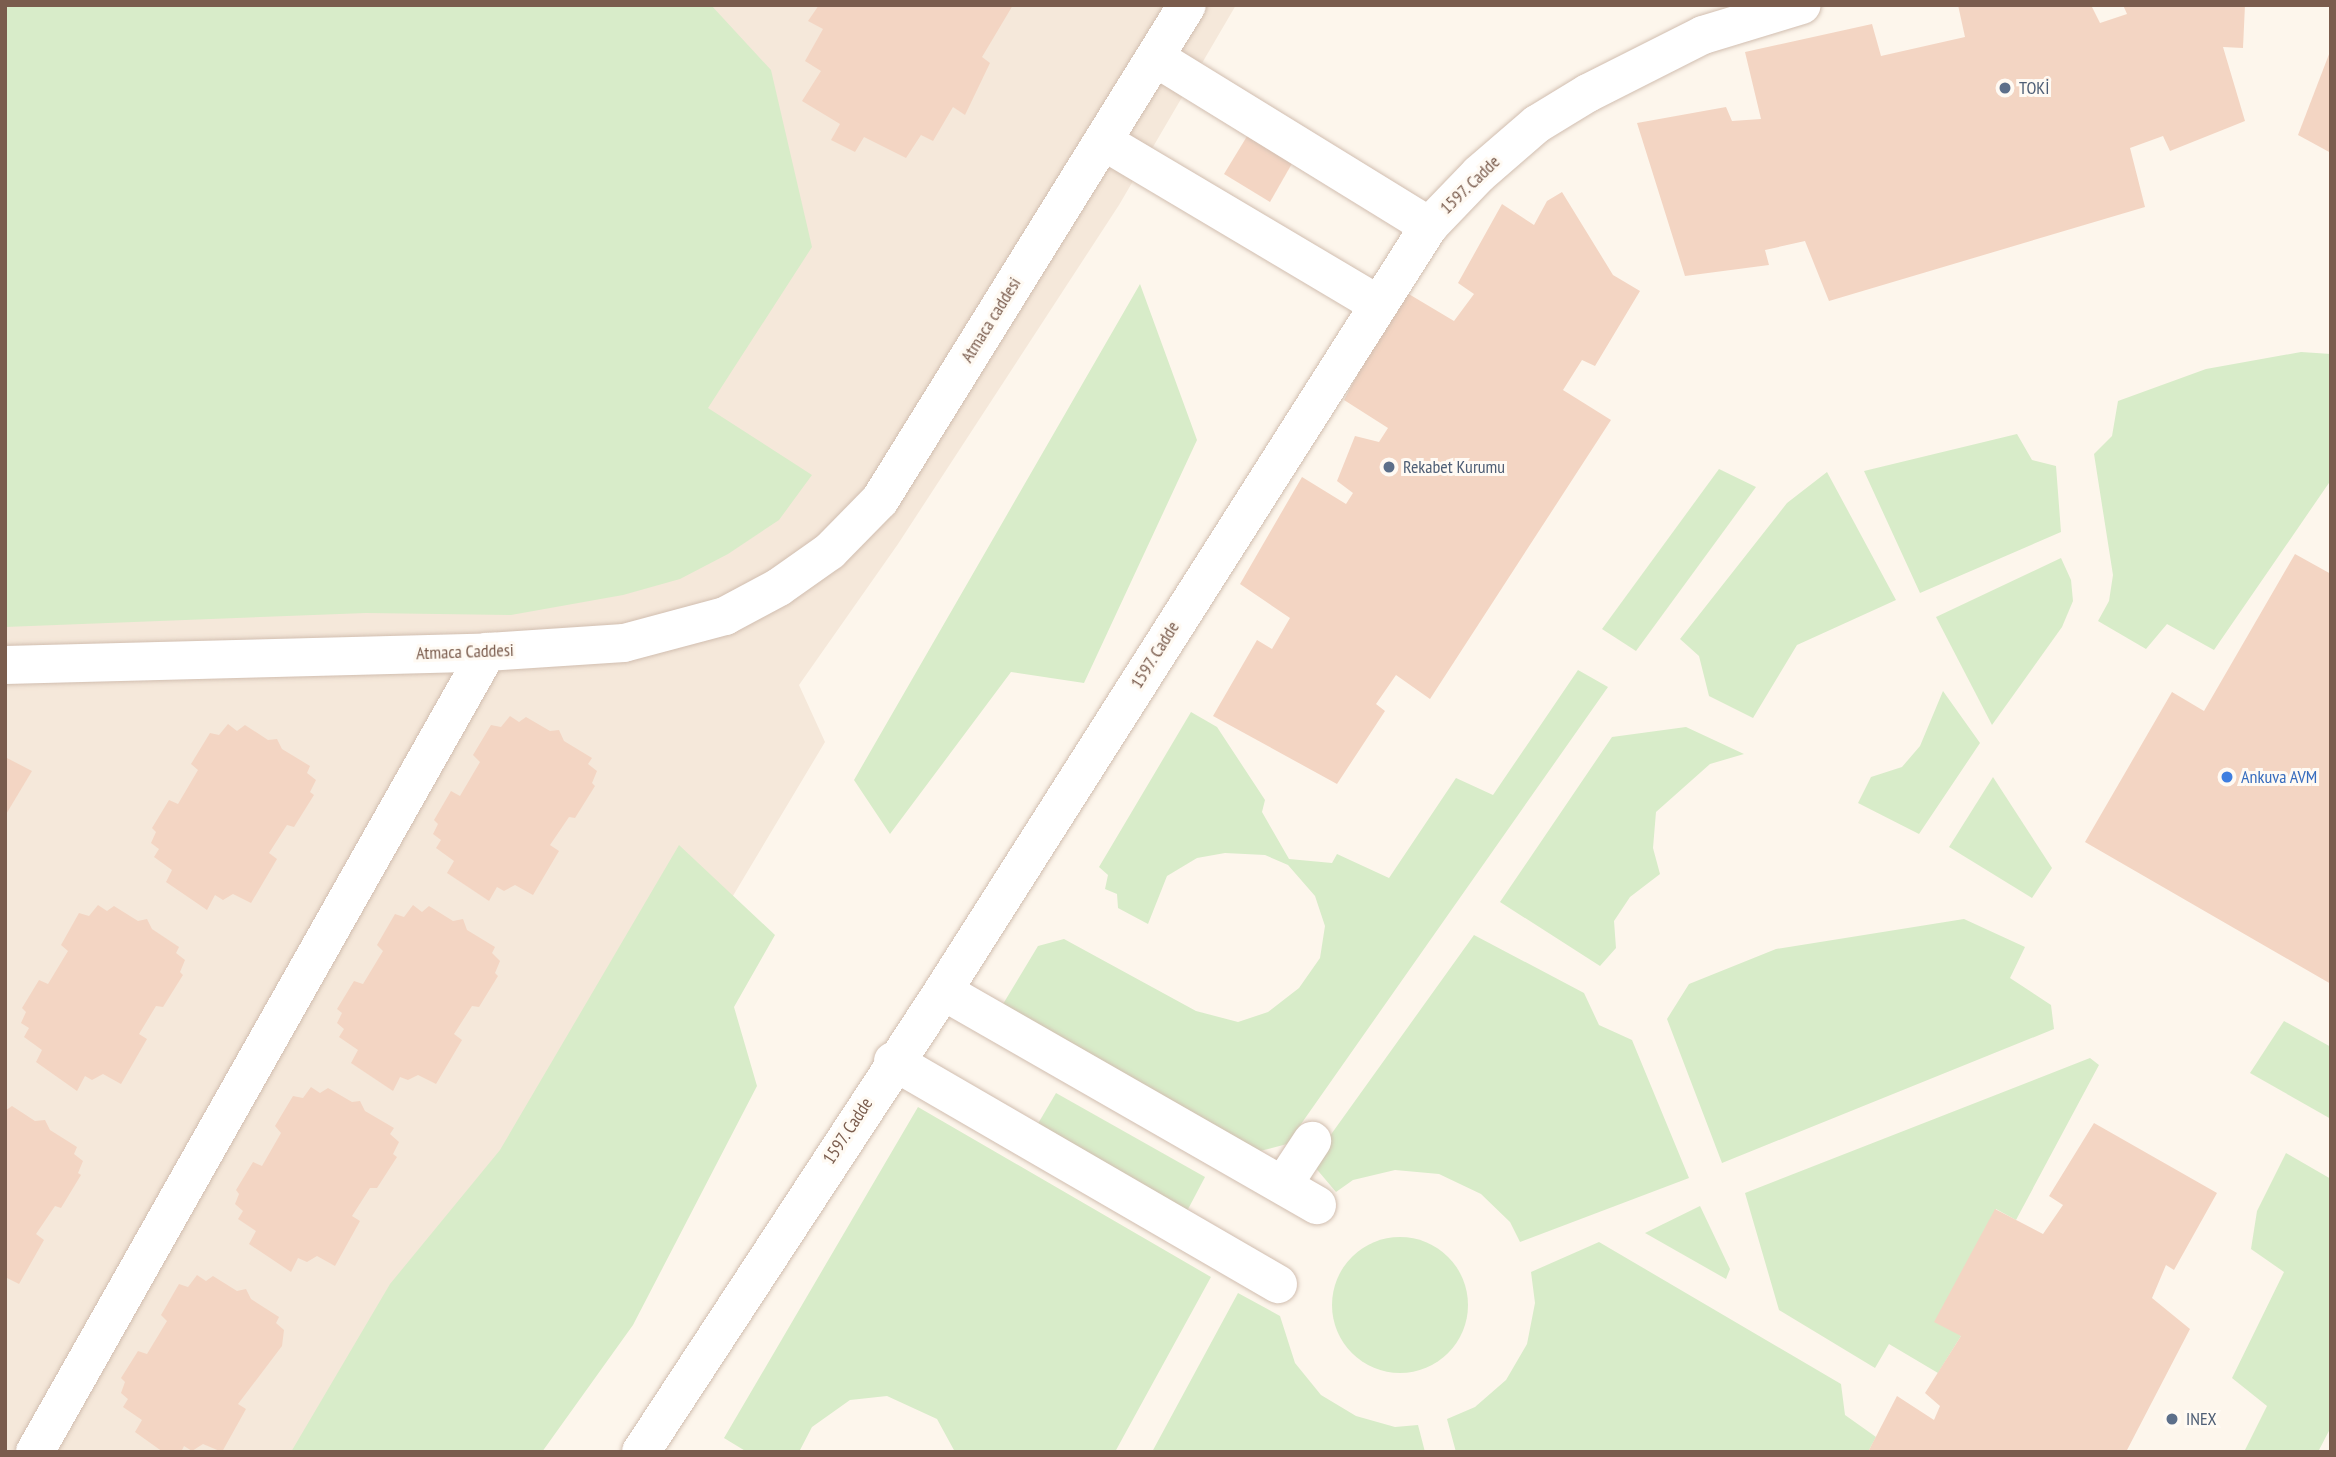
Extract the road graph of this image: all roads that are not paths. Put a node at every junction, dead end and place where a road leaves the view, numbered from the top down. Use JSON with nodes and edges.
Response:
{"nodes":[{"id":1,"x":1187,"y":5,"type":"edge"},
{"id":2,"x":1802,"y":5,"type":"edge"},
{"id":3,"x":1156,"y":58,"type":"junction"},
{"id":4,"x":1103,"y":141,"type":"junction"},
{"id":5,"x":1429,"y":226,"type":"junction"},
{"id":6,"x":1377,"y":304,"type":"junction"},
{"id":7,"x":880,"y":500,"type":"joint"},
{"id":8,"x":486,"y":652,"type":"junction"},
{"id":9,"x":5,"y":665,"type":"edge"},
{"id":10,"x":943,"y":990,"type":"junction"},
{"id":11,"x":893,"y":1061,"type":"junction"},
{"id":12,"x":1312,"y":1142,"type":"dead end"},
{"id":13,"x":1283,"y":1185,"type":"junction"},
{"id":14,"x":1317,"y":1205,"type":"dead end"},
{"id":15,"x":1278,"y":1284,"type":"dead end"},
{"id":16,"x":35,"y":1452,"type":"edge"},
{"id":17,"x":641,"y":1452,"type":"edge"}],
"edges":[{"from":1,"to":3,"type":"street","name":"Atmaca caddesi"},
{"from":2,"to":5,"type":"street","name":"1597. Cadde"},
{"from":3,"to":4,"type":"street","name":"Atmaca caddesi"},
{"from":3,"to":5,"type":"street"},
{"from":4,"to":6,"type":"street"},
{"from":4,"to":7,"type":"street","name":"Atmaca caddesi"},
{"from":5,"to":6,"type":"street","name":"1597. Cadde"},
{"from":6,"to":10,"type":"street","name":"1597. Cadde"},
{"from":7,"to":8,"type":"street","name":"Atmaca Caddesi"},
{"from":8,"to":9,"type":"street","name":"Atmaca Caddesi"},
{"from":8,"to":16,"type":"street"},
{"from":10,"to":11,"type":"street","name":"1597. Cadde"},
{"from":10,"to":13,"type":"street"},
{"from":11,"to":15,"type":"street"},
{"from":11,"to":17,"type":"street","name":"1597. Cadde"},
{"from":12,"to":13,"type":"street"},
{"from":13,"to":14,"type":"street"}]}
